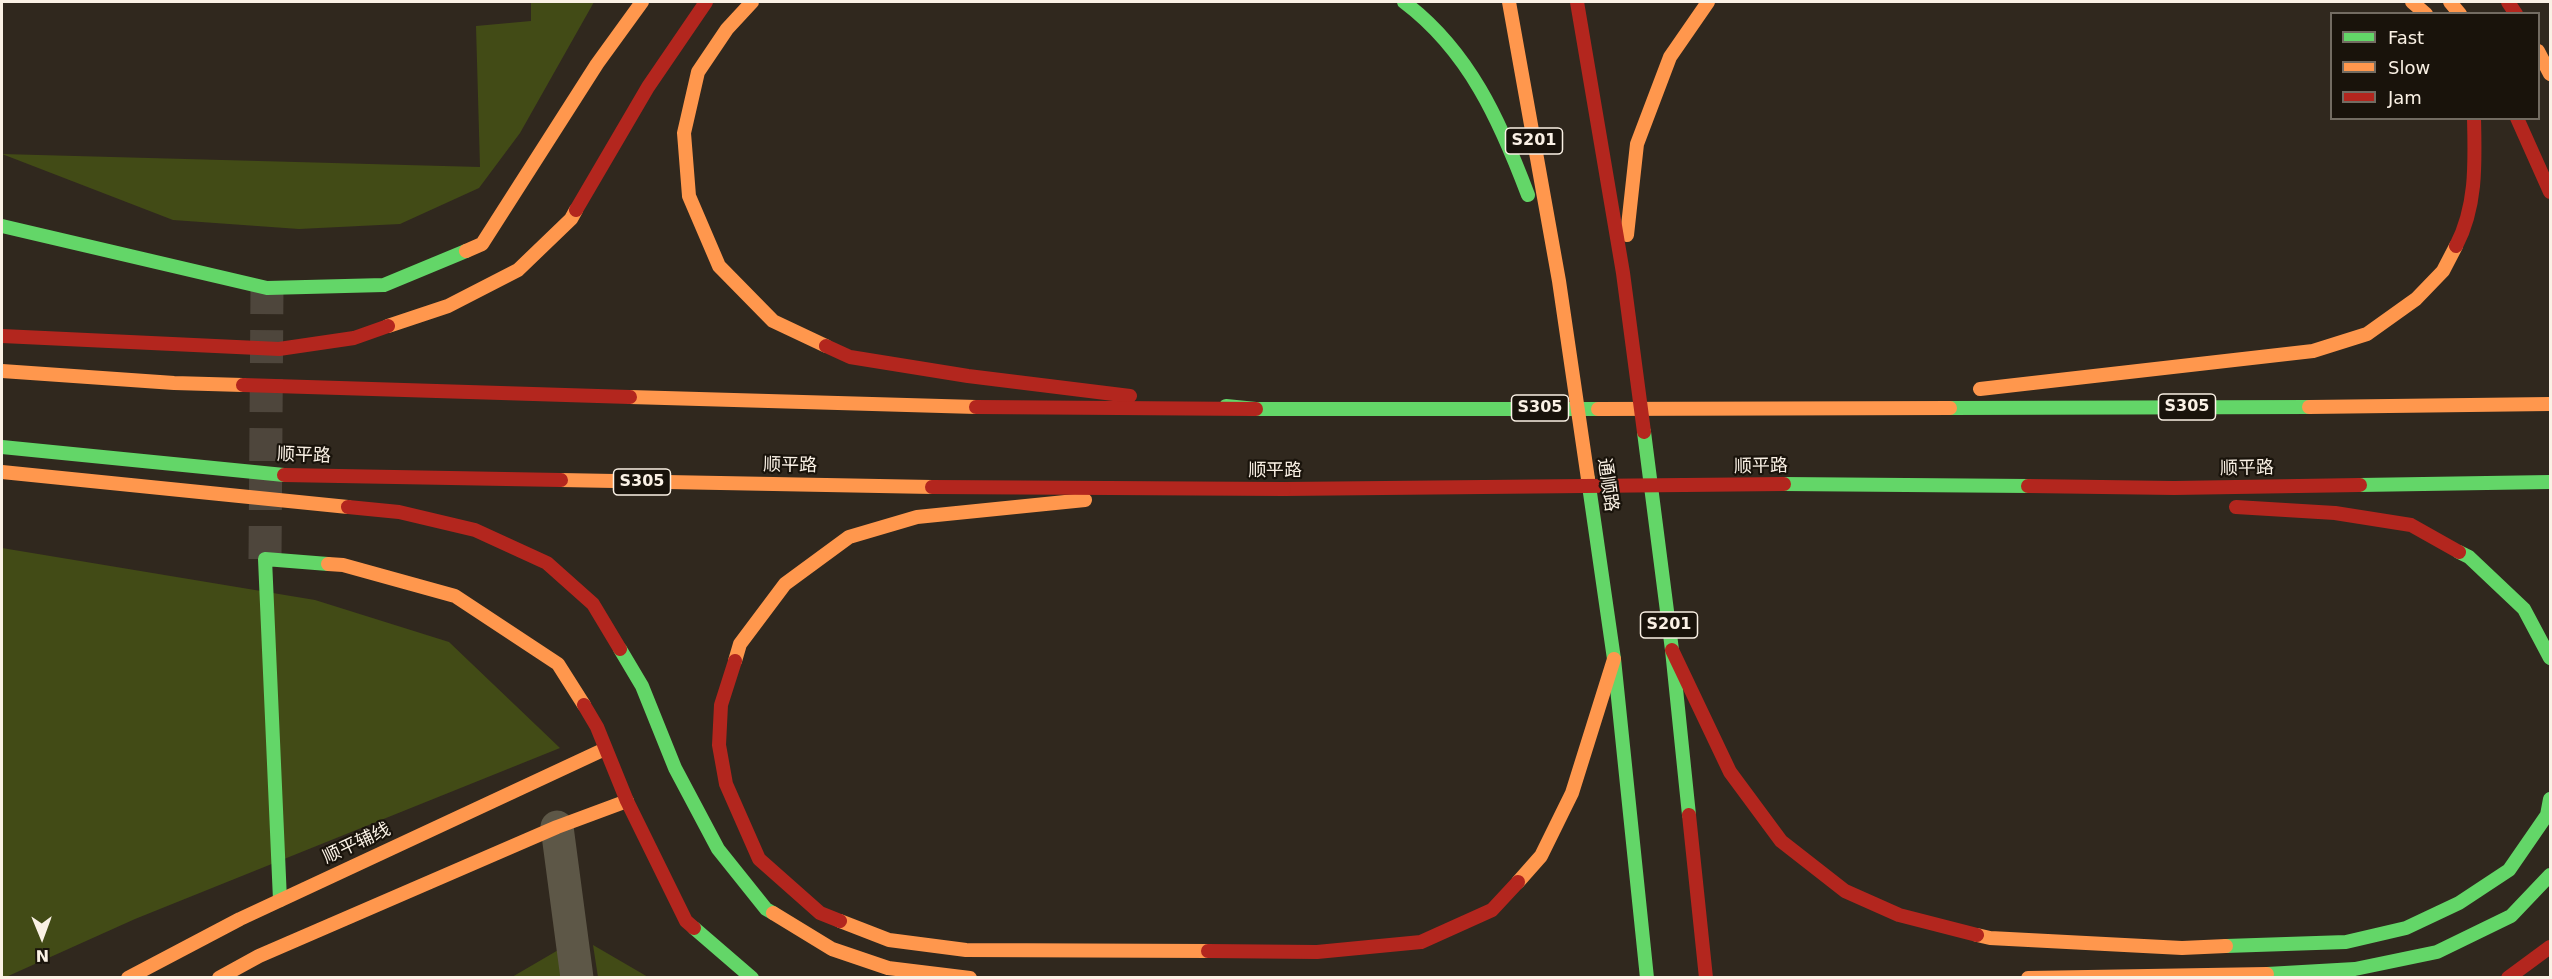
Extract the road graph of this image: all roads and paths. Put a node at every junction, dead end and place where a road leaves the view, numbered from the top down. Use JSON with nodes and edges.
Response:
{"nodes":[{"id":1,"x":642,"y":2,"type":"edge"},
{"id":2,"x":706,"y":2,"type":"edge"},
{"id":3,"x":752,"y":2,"type":"edge"},
{"id":4,"x":1404,"y":2,"type":"edge"},
{"id":5,"x":1509,"y":2,"type":"edge"},
{"id":6,"x":1577,"y":2,"type":"edge"},
{"id":7,"x":1708,"y":2,"type":"edge"},
{"id":8,"x":2412,"y":2,"type":"edge"},
{"id":9,"x":2424,"y":12,"type":"edge"},
{"id":10,"x":2540,"y":55,"type":"edge"},
{"id":11,"x":2550,"y":74,"type":"edge"},
{"id":12,"x":2474,"y":120,"type":"edge"},
{"id":13,"x":2518,"y":120,"type":"edge"},
{"id":14,"x":2550,"y":192,"type":"edge"},
{"id":15,"x":2,"y":226,"type":"edge"},
{"id":16,"x":1623,"y":273,"type":"junction"},
{"id":17,"x":1559,"y":281,"type":"junction"},
{"id":18,"x":2,"y":336,"type":"edge"},
{"id":19,"x":2,"y":371,"type":"edge"},
{"id":20,"x":1967,"y":391,"type":"dead end"},
{"id":21,"x":1943,"y":393,"type":"dead end"},
{"id":22,"x":2550,"y":404,"type":"edge"},
{"id":23,"x":1824,"y":407,"type":"junction"},
{"id":24,"x":1256,"y":409,"type":"junction"},
{"id":25,"x":2,"y":447,"type":"edge"},
{"id":26,"x":2,"y":472,"type":"edge"},
{"id":27,"x":2550,"y":482,"type":"edge"},
{"id":28,"x":1896,"y":485,"type":"junction"},
{"id":29,"x":1208,"y":489,"type":"junction"},
{"id":30,"x":2168,"y":502,"type":"dead end"},
{"id":31,"x":2228,"y":506,"type":"dead end"},
{"id":32,"x":1672,"y":650,"type":"junction"},
{"id":33,"x":2550,"y":658,"type":"edge"},
{"id":34,"x":1614,"y":659,"type":"junction"},
{"id":35,"x":605,"y":749,"type":"junction"},
{"id":36,"x":2550,"y":799,"type":"edge"},
{"id":37,"x":627,"y":801,"type":"junction"},
{"id":38,"x":557,"y":827,"type":"junction"},
{"id":39,"x":2550,"y":875,"type":"edge"},
{"id":40,"x":280,"y":900,"type":"junction"},
{"id":41,"x":2550,"y":947,"type":"edge"},
{"id":42,"x":128,"y":978,"type":"edge"},
{"id":43,"x":219,"y":978,"type":"edge"},
{"id":44,"x":577,"y":978,"type":"edge"},
{"id":45,"x":752,"y":978,"type":"edge"},
{"id":46,"x":970,"y":978,"type":"edge"},
{"id":47,"x":1647,"y":978,"type":"edge"},
{"id":48,"x":1706,"y":978,"type":"edge"},
{"id":49,"x":2028,"y":978,"type":"edge"},
{"id":50,"x":2508,"y":978,"type":"edge"}],
"edges":[{"from":1,"to":15,"type":"main road"},
{"from":2,"to":18,"type":"main road","bridge":true},
{"from":3,"to":24,"type":"main road","bridge":true},
{"from":4,"to":17,"type":"main road"},
{"from":5,"to":17,"type":"main road","name":"通顺路","number":"S201"},
{"from":6,"to":16,"type":"main road","number":"S201"},
{"from":7,"to":16,"type":"main road"},
{"from":8,"to":9,"type":"main road"},
{"from":10,"to":11,"type":"main road"},
{"from":12,"to":20,"type":"main road"},
{"from":13,"to":14,"type":"main road"},
{"from":16,"to":32,"type":"main road","number":"S201"},
{"from":17,"to":34,"type":"main road","name":"通顺路","number":"S201"},
{"from":19,"to":24,"type":"main road","number":"S305","bridge":true},
{"from":21,"to":23,"type":"main road"},
{"from":22,"to":23,"type":"main road","number":"S305"},
{"from":23,"to":24,"type":"main road","number":"S305"},
{"from":25,"to":29,"type":"main road","name":"顺平路","number":"S305","bridge":true},
{"from":26,"to":46,"type":"main road","bridge":true},
{"from":27,"to":28,"type":"main road","name":"顺平路","number":"S305"},
{"from":28,"to":29,"type":"main road","name":"顺平路","number":"S305","bridge":true},
{"from":28,"to":30,"type":"main road"},
{"from":29,"to":34,"type":"main road","bridge":true},
{"from":31,"to":33,"type":"main road"},
{"from":32,"to":36,"type":"main road"},
{"from":32,"to":48,"type":"main road","number":"S201"},
{"from":34,"to":47,"type":"main road","name":"通顺路","number":"S201"},
{"from":35,"to":37,"type":"main road"},
{"from":35,"to":40,"type":"main road","name":"顺平辅线"},
{"from":35,"to":40,"type":"main road"},
{"from":37,"to":38,"type":"main road"},
{"from":37,"to":45,"type":"main road"},
{"from":38,"to":43,"type":"main road"},
{"from":38,"to":44,"type":"street"},
{"from":39,"to":49,"type":"main road"},
{"from":40,"to":42,"type":"main road","name":"顺平辅线"},
{"from":41,"to":50,"type":"main road"}]}
